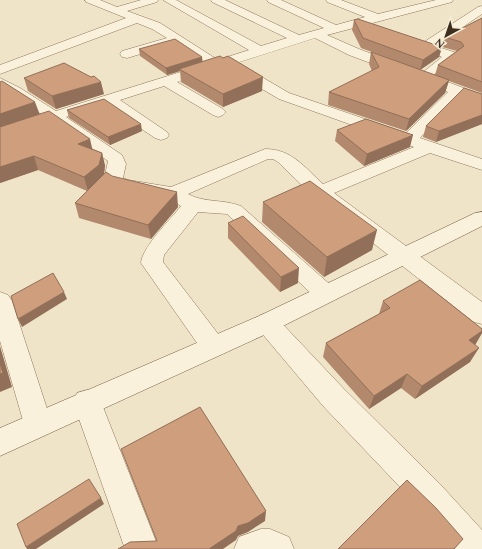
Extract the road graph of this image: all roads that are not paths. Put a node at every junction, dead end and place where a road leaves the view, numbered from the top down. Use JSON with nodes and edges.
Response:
{"nodes":[{"id":1,"x":90,"y":0,"type":"edge"},
{"id":2,"x":153,"y":0,"type":"edge"},
{"id":3,"x":168,"y":0,"type":"edge"},
{"id":4,"x":234,"y":0,"type":"edge"},
{"id":5,"x":331,"y":0,"type":"edge"},
{"id":6,"x":452,"y":1,"type":"edge"},
{"id":7,"x":219,"y":2,"type":"edge"},
{"id":8,"x":397,"y":4,"type":"dead end"},
{"id":9,"x":470,"y":5,"type":"dead end"},
{"id":10,"x":279,"y":6,"type":"edge"},
{"id":11,"x":482,"y":8,"type":"edge"},
{"id":12,"x":117,"y":10,"type":"junction"},
{"id":13,"x":410,"y":11,"type":"junction"},
{"id":14,"x":252,"y":17,"type":"junction"},
{"id":15,"x":138,"y":18,"type":"junction"},
{"id":16,"x":461,"y":22,"type":"junction"},
{"id":17,"x":377,"y":24,"type":"junction"},
{"id":18,"x":482,"y":25,"type":"edge"},
{"id":19,"x":216,"y":27,"type":"junction"},
{"id":20,"x":334,"y":28,"type":"junction"},
{"id":21,"x":316,"y":34,"type":"junction"},
{"id":22,"x":397,"y":37,"type":"edge"},
{"id":23,"x":178,"y":39,"type":"junction"},
{"id":24,"x":298,"y":39,"type":"junction"},
{"id":25,"x":425,"y":46,"type":"junction"},
{"id":26,"x":260,"y":51,"type":"junction"},
{"id":27,"x":127,"y":54,"type":"dead end"},
{"id":28,"x":222,"y":64,"type":"junction"},
{"id":29,"x":0,"y":70,"type":"edge"},
{"id":30,"x":421,"y":78,"type":"junction"},
{"id":31,"x":166,"y":80,"type":"junction"},
{"id":32,"x":0,"y":82,"type":"edge"},
{"id":33,"x":457,"y":91,"type":"junction"},
{"id":34,"x":108,"y":99,"type":"junction"},
{"id":35,"x":482,"y":100,"type":"edge"},
{"id":36,"x":218,"y":112,"type":"dead end"},
{"id":37,"x":55,"y":116,"type":"junction"},
{"id":38,"x":161,"y":135,"type":"dead end"},
{"id":39,"x":0,"y":136,"type":"edge"},
{"id":40,"x":409,"y":140,"type":"junction"},
{"id":41,"x":429,"y":147,"type":"junction"},
{"id":42,"x":478,"y":158,"type":"edge"},
{"id":43,"x":312,"y":192,"type":"junction"},
{"id":44,"x":173,"y":194,"type":"junction"},
{"id":45,"x":193,"y":204,"type":"junction"},
{"id":46,"x":480,"y":221,"type":"edge"},
{"id":47,"x":404,"y":256,"type":"junction"},
{"id":48,"x":326,"y":294,"type":"junction"},
{"id":49,"x":0,"y":301,"type":"edge"},
{"id":50,"x":482,"y":315,"type":"edge"},
{"id":51,"x":267,"y":323,"type":"junction"},
{"id":52,"x":213,"y":346,"type":"junction"},
{"id":53,"x":87,"y":402,"type":"junction"},
{"id":54,"x":38,"y":424,"type":"junction"},
{"id":55,"x":0,"y":442,"type":"edge"},
{"id":56,"x":142,"y":549,"type":"edge"},
{"id":57,"x":251,"y":549,"type":"edge"},
{"id":58,"x":276,"y":549,"type":"edge"},
{"id":59,"x":477,"y":549,"type":"edge"}],
"edges":[{"from":1,"to":12,"type":"street"},
{"from":2,"to":12,"type":"street"},
{"from":3,"to":19,"type":"street"},
{"from":4,"to":7,"type":"street"},
{"from":5,"to":17,"type":"street"},
{"from":6,"to":13,"type":"street"},
{"from":7,"to":14,"type":"street"},
{"from":8,"to":13,"type":"street"},
{"from":9,"to":11,"type":"street"},
{"from":10,"to":14,"type":"street"},
{"from":10,"to":20,"type":"street"},
{"from":11,"to":16,"type":"street"},
{"from":12,"to":15,"type":"street"},
{"from":13,"to":17,"type":"street"},
{"from":14,"to":24,"type":"street"},
{"from":15,"to":23,"type":"street"},
{"from":15,"to":29,"type":"street"},
{"from":16,"to":18,"type":"street"},
{"from":16,"to":25,"type":"street"},
{"from":17,"to":20,"type":"street"},
{"from":19,"to":23,"type":"street"},
{"from":19,"to":26,"type":"street"},
{"from":20,"to":21,"type":"street"},
{"from":21,"to":24,"type":"street"},
{"from":21,"to":30,"type":"street"},
{"from":22,"to":25,"type":"street"},
{"from":23,"to":27,"type":"street"},
{"from":23,"to":28,"type":"street"},
{"from":24,"to":26,"type":"street"},
{"from":25,"to":30,"type":"street"},
{"from":26,"to":28,"type":"street"},
{"from":28,"to":31,"type":"street"},
{"from":28,"to":40,"type":"street"},
{"from":30,"to":33,"type":"street"},
{"from":31,"to":34,"type":"street"},
{"from":31,"to":36,"type":"street"},
{"from":32,"to":37,"type":"street"},
{"from":33,"to":35,"type":"street"},
{"from":33,"to":40,"type":"street"},
{"from":34,"to":37,"type":"street"},
{"from":34,"to":38,"type":"street"},
{"from":37,"to":39,"type":"street"},
{"from":37,"to":44,"type":"street"},
{"from":40,"to":41,"type":"street"},
{"from":41,"to":42,"type":"street"},
{"from":41,"to":43,"type":"street"},
{"from":43,"to":44,"type":"street"},
{"from":43,"to":47,"type":"street"},
{"from":44,"to":45,"type":"street"},
{"from":45,"to":48,"type":"street"},
{"from":45,"to":52,"type":"street"},
{"from":46,"to":47,"type":"street"},
{"from":47,"to":48,"type":"street"},
{"from":47,"to":50,"type":"street"},
{"from":48,"to":51,"type":"street"},
{"from":49,"to":54,"type":"street"},
{"from":51,"to":52,"type":"street"},
{"from":51,"to":59,"type":"street"},
{"from":52,"to":53,"type":"street"},
{"from":53,"to":54,"type":"street"},
{"from":53,"to":56,"type":"street"},
{"from":54,"to":55,"type":"street"},
{"from":57,"to":58,"type":"street"}]}
